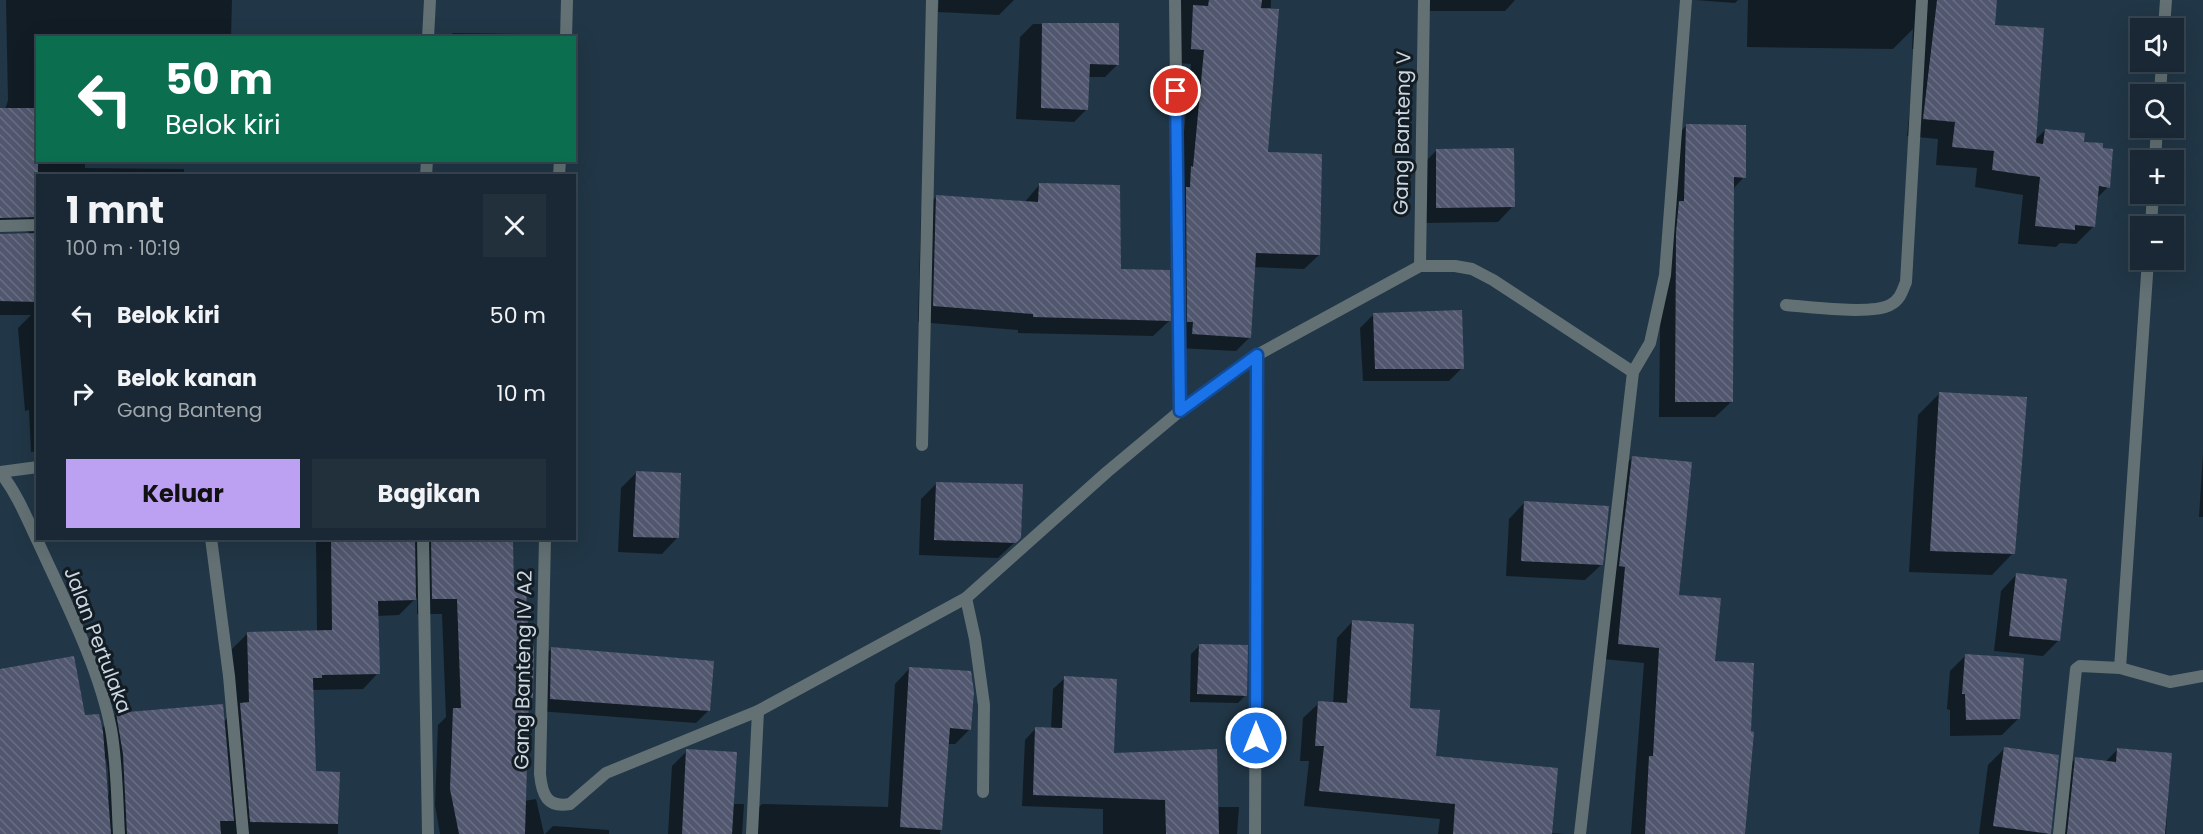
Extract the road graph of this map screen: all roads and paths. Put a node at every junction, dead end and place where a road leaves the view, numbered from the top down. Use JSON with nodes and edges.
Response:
{"nodes":[{"id":1,"x":429,"y":0,"type":"edge"},
{"id":2,"x":567,"y":0,"type":"edge"},
{"id":3,"x":933,"y":0,"type":"edge"},
{"id":4,"x":1175,"y":0,"type":"edge"},
{"id":5,"x":1424,"y":0,"type":"edge"},
{"id":6,"x":1686,"y":0,"type":"edge"},
{"id":7,"x":1922,"y":0,"type":"edge"},
{"id":8,"x":2166,"y":0,"type":"edge"},
{"id":9,"x":2165,"y":18,"type":"edge"},
{"id":10,"x":428,"y":36,"type":"edge"},
{"id":11,"x":566,"y":36,"type":"edge"},
{"id":12,"x":36,"y":225,"type":"edge"},
{"id":13,"x":0,"y":226,"type":"edge"},
{"id":14,"x":1420,"y":266,"type":"junction"},
{"id":15,"x":2147,"y":270,"type":"edge"},
{"id":16,"x":1786,"y":305,"type":"dead end"},
{"id":17,"x":1257,"y":355,"type":"junction"},
{"id":18,"x":1633,"y":372,"type":"junction"},
{"id":19,"x":1180,"y":411,"type":"junction"},
{"id":20,"x":922,"y":445,"type":"dead end"},
{"id":21,"x":36,"y":467,"type":"edge"},
{"id":22,"x":0,"y":472,"type":"edge"},
{"id":23,"x":36,"y":534,"type":"edge"},
{"id":24,"x":39,"y":540,"type":"edge"},
{"id":25,"x":212,"y":540,"type":"edge"},
{"id":26,"x":423,"y":540,"type":"edge"},
{"id":27,"x":545,"y":540,"type":"edge"},
{"id":28,"x":966,"y":598,"type":"junction"},
{"id":29,"x":2120,"y":669,"type":"junction"},
{"id":30,"x":2203,"y":676,"type":"edge"},
{"id":31,"x":758,"y":711,"type":"junction"},
{"id":32,"x":983,"y":792,"type":"dead end"},
{"id":33,"x":119,"y":834,"type":"edge"},
{"id":34,"x":243,"y":834,"type":"edge"},
{"id":35,"x":428,"y":834,"type":"edge"},
{"id":36,"x":752,"y":834,"type":"edge"},
{"id":37,"x":1255,"y":834,"type":"edge"},
{"id":38,"x":1580,"y":834,"type":"edge"},
{"id":39,"x":2059,"y":834,"type":"edge"}],
"edges":[{"from":1,"to":10,"type":"street"},
{"from":2,"to":11,"type":"street"},
{"from":3,"to":20,"type":"street"},
{"from":4,"to":19,"type":"street"},
{"from":5,"to":14,"type":"street","name":"Gang Banteng V"},
{"from":6,"to":18,"type":"street"},
{"from":7,"to":16,"type":"street"},
{"from":8,"to":9,"type":"street"},
{"from":12,"to":13,"type":"street"},
{"from":14,"to":17,"type":"street"},
{"from":14,"to":18,"type":"street"},
{"from":15,"to":29,"type":"street"},
{"from":17,"to":19,"type":"street"},
{"from":17,"to":37,"type":"street"},
{"from":18,"to":38,"type":"street"},
{"from":19,"to":28,"type":"street"},
{"from":21,"to":22,"type":"street"},
{"from":22,"to":23,"type":"street","name":"Jalan Pertulaka"},
{"from":24,"to":33,"type":"street","name":"Jalan Pertulaka"},
{"from":25,"to":34,"type":"street"},
{"from":26,"to":35,"type":"street"},
{"from":27,"to":31,"type":"street","name":"Gang Banteng IV A2"},
{"from":28,"to":31,"type":"street"},
{"from":28,"to":32,"type":"street"},
{"from":29,"to":30,"type":"street"},
{"from":29,"to":39,"type":"street"},
{"from":31,"to":36,"type":"street"}]}
